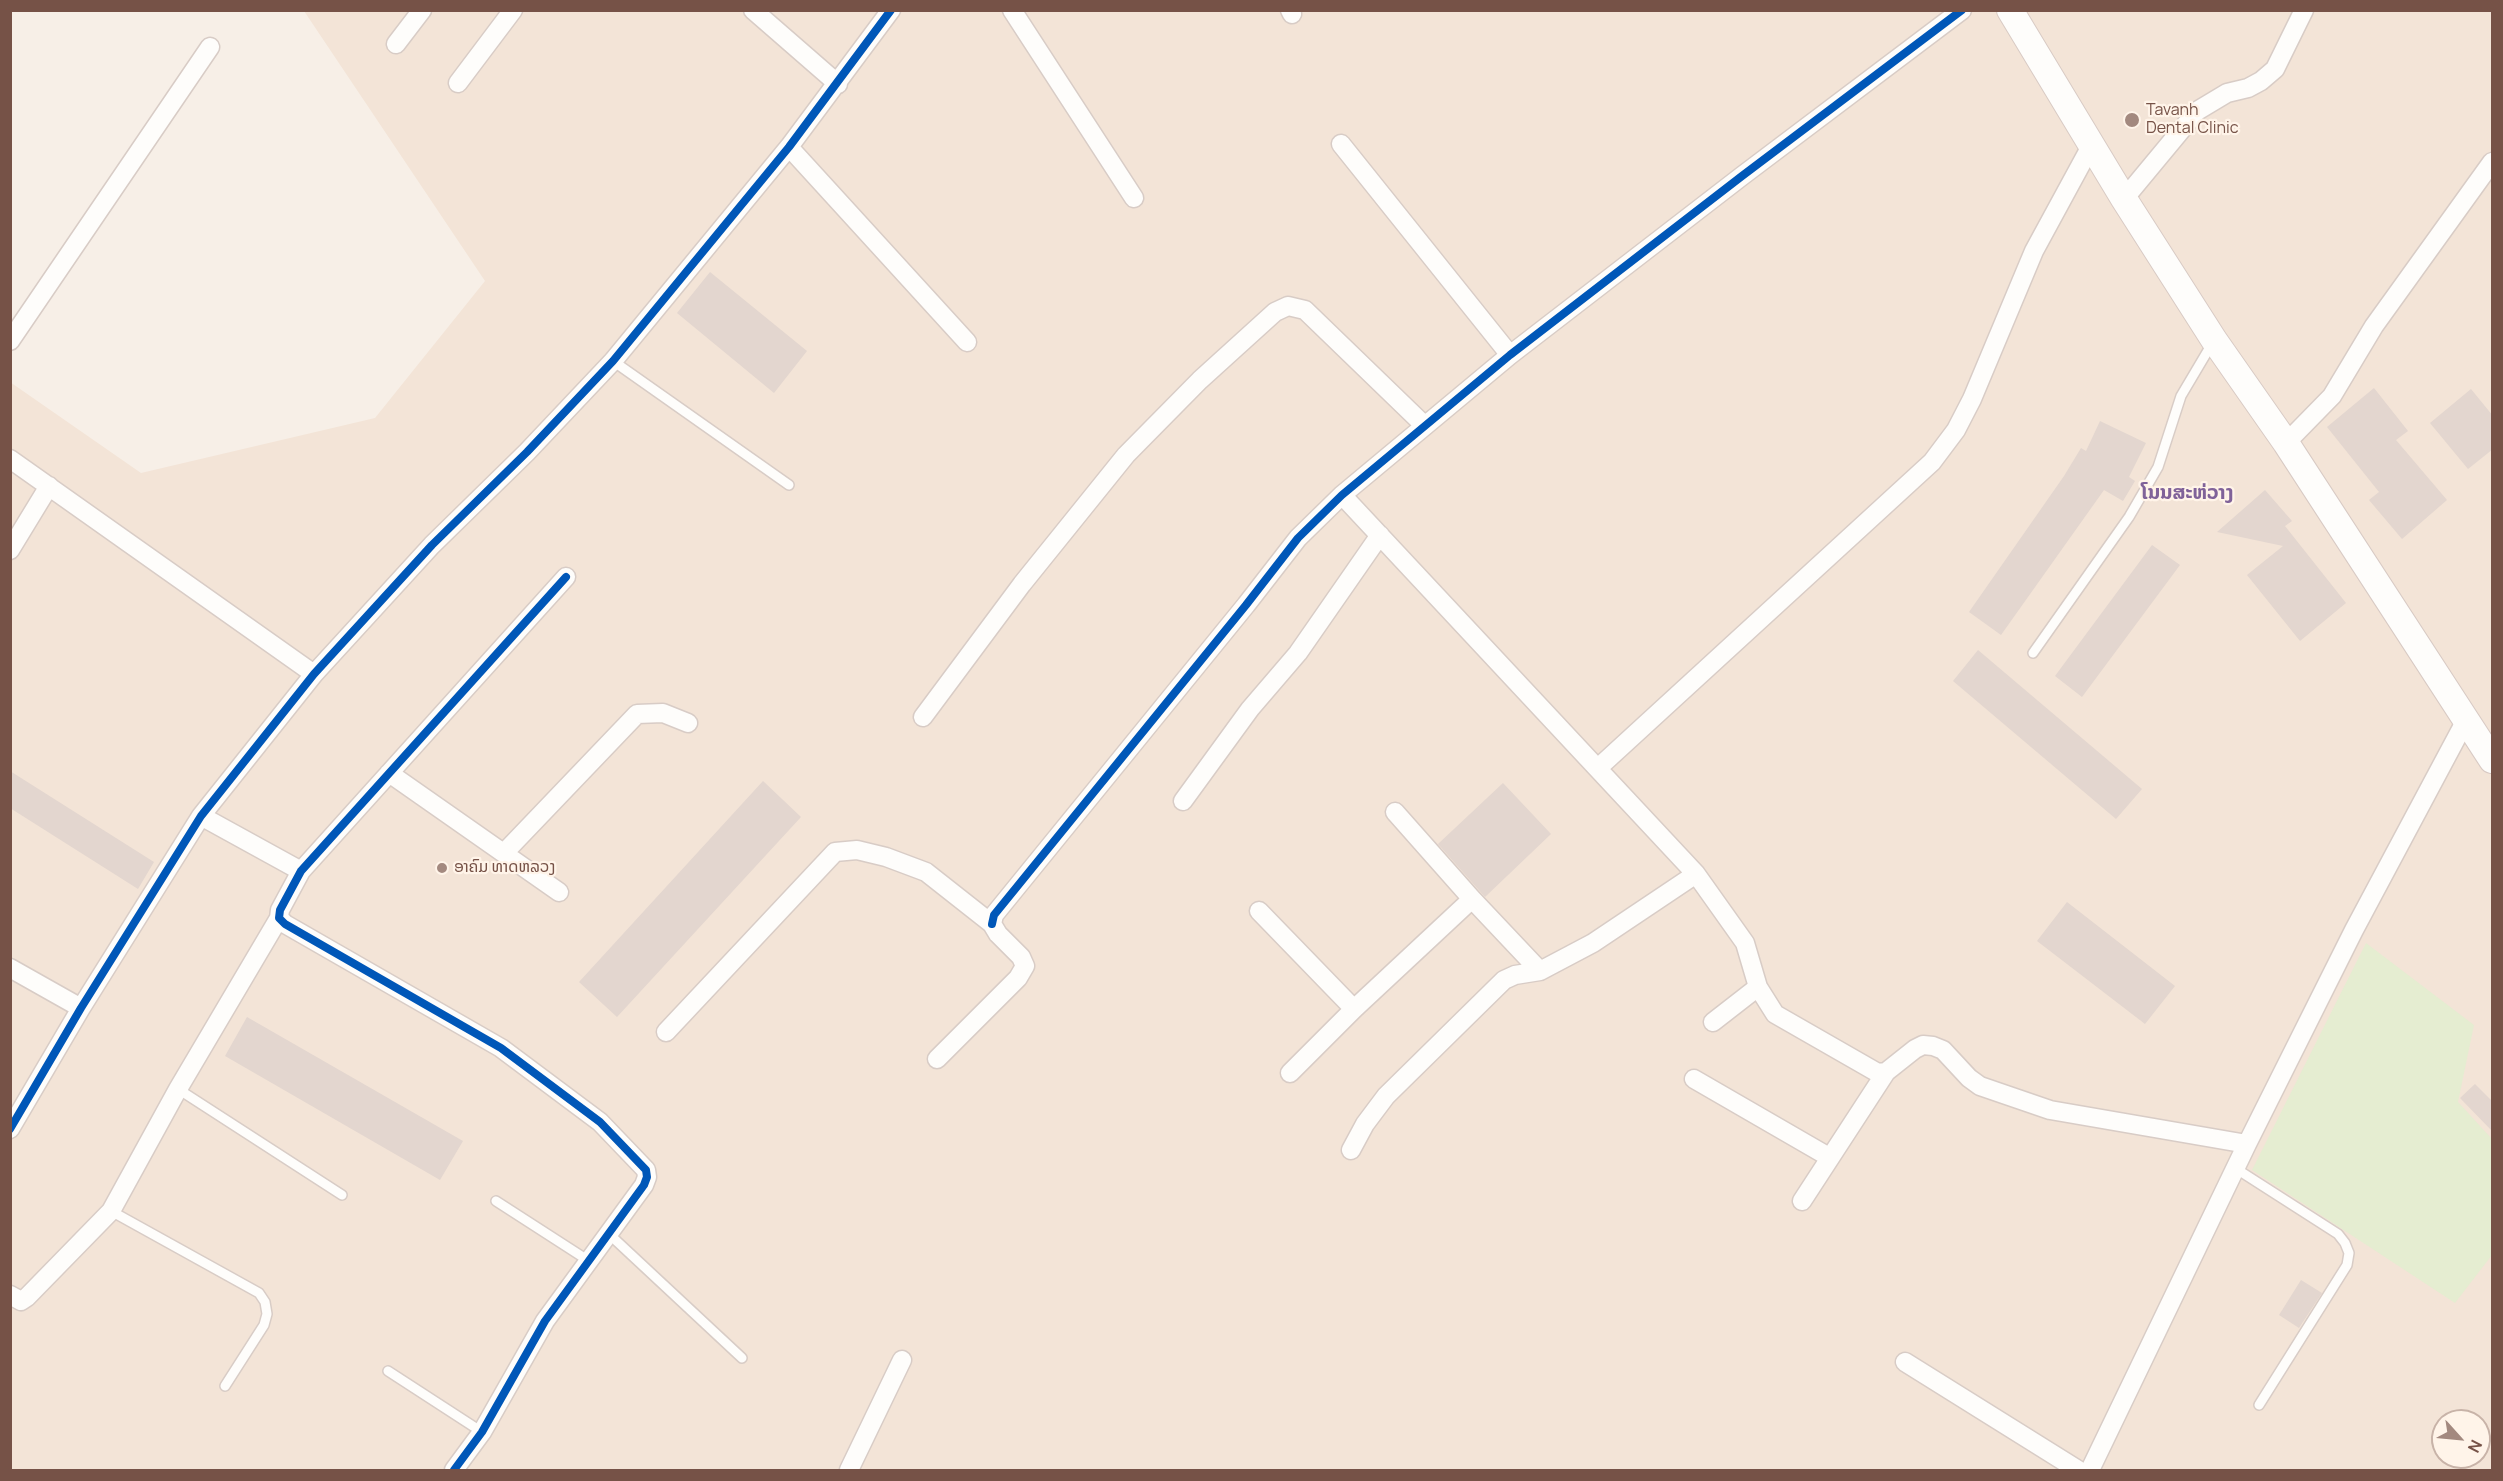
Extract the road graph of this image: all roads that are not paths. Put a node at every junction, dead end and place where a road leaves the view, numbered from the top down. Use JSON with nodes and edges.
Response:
{"nodes":[{"id":1,"x":423,"y":10,"type":"edge"},
{"id":2,"x":513,"y":10,"type":"edge"},
{"id":3,"x":753,"y":10,"type":"edge"},
{"id":4,"x":891,"y":10,"type":"edge"},
{"id":5,"x":1012,"y":10,"type":"edge"},
{"id":6,"x":1962,"y":10,"type":"edge"},
{"id":7,"x":2010,"y":10,"type":"edge"},
{"id":8,"x":2304,"y":10,"type":"edge"},
{"id":9,"x":396,"y":44,"type":"dead end"},
{"id":10,"x":210,"y":47,"type":"dead end"},
{"id":11,"x":458,"y":83,"type":"dead end"},
{"id":12,"x":838,"y":84,"type":"junction"},
{"id":13,"x":1341,"y":144,"type":"dead end"},
{"id":14,"x":2091,"y":146,"type":"junction"},
{"id":15,"x":789,"y":147,"type":"junction"},
{"id":16,"x":2493,"y":162,"type":"edge"},
{"id":17,"x":1134,"y":198,"type":"dead end"},
{"id":18,"x":2124,"y":199,"type":"junction"},
{"id":19,"x":2214,"y":340,"type":"junction"},
{"id":20,"x":10,"y":341,"type":"edge"},
{"id":21,"x":967,"y":342,"type":"dead end"},
{"id":22,"x":1510,"y":355,"type":"junction"},
{"id":23,"x":613,"y":361,"type":"junction"},
{"id":24,"x":1425,"y":426,"type":"junction"},
{"id":25,"x":2286,"y":443,"type":"junction"},
{"id":26,"x":10,"y":459,"type":"edge"},
{"id":27,"x":789,"y":485,"type":"dead end"},
{"id":28,"x":49,"y":486,"type":"junction"},
{"id":29,"x":1342,"y":495,"type":"junction"},
{"id":30,"x":1380,"y":535,"type":"junction"},
{"id":31,"x":10,"y":550,"type":"edge"},
{"id":32,"x":566,"y":577,"type":"dead end"},
{"id":33,"x":2033,"y":653,"type":"dead end"},
{"id":34,"x":314,"y":674,"type":"junction"},
{"id":35,"x":923,"y":717,"type":"dead end"},
{"id":36,"x":2466,"y":720,"type":"junction"},
{"id":37,"x":688,"y":723,"type":"dead end"},
{"id":38,"x":2493,"y":760,"type":"edge"},
{"id":39,"x":1598,"y":768,"type":"junction"},
{"id":40,"x":389,"y":773,"type":"junction"},
{"id":41,"x":1184,"y":801,"type":"dead end"},
{"id":42,"x":1395,"y":812,"type":"dead end"},
{"id":43,"x":201,"y":816,"type":"junction"},
{"id":44,"x":504,"y":854,"type":"junction"},
{"id":45,"x":301,"y":871,"type":"junction"},
{"id":46,"x":1696,"y":874,"type":"junction"},
{"id":47,"x":559,"y":892,"type":"dead end"},
{"id":48,"x":1472,"y":899,"type":"junction"},
{"id":49,"x":1259,"y":911,"type":"dead end"},
{"id":50,"x":279,"y":918,"type":"junction"},
{"id":51,"x":992,"y":924,"type":"junction"},
{"id":52,"x":10,"y":968,"type":"edge"},
{"id":53,"x":1540,"y":971,"type":"junction"},
{"id":54,"x":1758,"y":987,"type":"junction"},
{"id":55,"x":81,"y":1008,"type":"junction"},
{"id":56,"x":1354,"y":1009,"type":"junction"},
{"id":57,"x":1713,"y":1022,"type":"dead end"},
{"id":58,"x":666,"y":1032,"type":"dead end"},
{"id":59,"x":937,"y":1059,"type":"dead end"},
{"id":60,"x":1886,"y":1072,"type":"junction"},
{"id":61,"x":1290,"y":1073,"type":"dead end"},
{"id":62,"x":1694,"y":1080,"type":"dead end"},
{"id":63,"x":178,"y":1089,"type":"junction"},
{"id":64,"x":10,"y":1129,"type":"edge"},
{"id":65,"x":2247,"y":1144,"type":"junction"},
{"id":66,"x":1351,"y":1150,"type":"dead end"},
{"id":67,"x":1829,"y":1157,"type":"junction"},
{"id":68,"x":2235,"y":1168,"type":"junction"},
{"id":69,"x":342,"y":1195,"type":"dead end"},
{"id":70,"x":496,"y":1201,"type":"dead end"},
{"id":71,"x":1802,"y":1201,"type":"dead end"},
{"id":72,"x":111,"y":1211,"type":"junction"},
{"id":73,"x":609,"y":1234,"type":"junction"},
{"id":74,"x":589,"y":1261,"type":"junction"},
{"id":75,"x":10,"y":1295,"type":"edge"},
{"id":76,"x":742,"y":1358,"type":"dead end"},
{"id":77,"x":902,"y":1360,"type":"dead end"},
{"id":78,"x":1905,"y":1362,"type":"dead end"},
{"id":79,"x":387,"y":1371,"type":"dead end"},
{"id":80,"x":225,"y":1386,"type":"dead end"},
{"id":81,"x":2259,"y":1405,"type":"dead end"},
{"id":82,"x":483,"y":1432,"type":"junction"},
{"id":83,"x":454,"y":1470,"type":"edge"},
{"id":84,"x":849,"y":1470,"type":"edge"},
{"id":85,"x":2078,"y":1470,"type":"edge"},
{"id":86,"x":2090,"y":1470,"type":"edge"}],
"edges":[{"from":1,"to":9,"type":"street"},
{"from":2,"to":11,"type":"street"},
{"from":3,"to":12,"type":"street"},
{"from":4,"to":12,"type":"street"},
{"from":5,"to":17,"type":"street"},
{"from":6,"to":22,"type":"street"},
{"from":7,"to":14,"type":"main road"},
{"from":8,"to":18,"type":"street"},
{"from":10,"to":20,"type":"street"},
{"from":12,"to":15,"type":"street"},
{"from":13,"to":22,"type":"street"},
{"from":14,"to":18,"type":"main road"},
{"from":14,"to":39,"type":"street"},
{"from":15,"to":21,"type":"street"},
{"from":15,"to":23,"type":"street"},
{"from":16,"to":25,"type":"street"},
{"from":18,"to":19,"type":"main road"},
{"from":19,"to":25,"type":"main road"},
{"from":19,"to":33,"type":"lane"},
{"from":22,"to":24,"type":"street"},
{"from":23,"to":27,"type":"lane"},
{"from":23,"to":34,"type":"street"},
{"from":24,"to":29,"type":"street"},
{"from":24,"to":35,"type":"street"},
{"from":25,"to":36,"type":"main road"},
{"from":26,"to":28,"type":"street"},
{"from":28,"to":31,"type":"street"},
{"from":28,"to":34,"type":"street"},
{"from":29,"to":30,"type":"street"},
{"from":29,"to":51,"type":"street"},
{"from":30,"to":39,"type":"street"},
{"from":30,"to":41,"type":"street"},
{"from":32,"to":40,"type":"street"},
{"from":34,"to":43,"type":"street"},
{"from":36,"to":38,"type":"main road"},
{"from":36,"to":65,"type":"street"},
{"from":37,"to":44,"type":"street"},
{"from":39,"to":46,"type":"street"},
{"from":40,"to":44,"type":"street"},
{"from":40,"to":45,"type":"street"},
{"from":42,"to":48,"type":"street"},
{"from":43,"to":45,"type":"street"},
{"from":43,"to":55,"type":"street"},
{"from":44,"to":47,"type":"street"},
{"from":45,"to":50,"type":"street"},
{"from":46,"to":53,"type":"street"},
{"from":46,"to":54,"type":"street"},
{"from":48,"to":53,"type":"street"},
{"from":48,"to":56,"type":"street"},
{"from":49,"to":56,"type":"street"},
{"from":50,"to":63,"type":"street"},
{"from":50,"to":73,"type":"street"},
{"from":51,"to":58,"type":"street"},
{"from":51,"to":59,"type":"street"},
{"from":52,"to":55,"type":"street"},
{"from":53,"to":66,"type":"street"},
{"from":54,"to":57,"type":"street"},
{"from":54,"to":60,"type":"street"},
{"from":55,"to":64,"type":"street"},
{"from":56,"to":61,"type":"street"},
{"from":60,"to":65,"type":"street"},
{"from":60,"to":67,"type":"street"},
{"from":62,"to":67,"type":"street"},
{"from":63,"to":69,"type":"lane"},
{"from":63,"to":72,"type":"street"},
{"from":65,"to":68,"type":"street"},
{"from":67,"to":71,"type":"street"},
{"from":68,"to":81,"type":"lane"},
{"from":68,"to":86,"type":"street"},
{"from":70,"to":74,"type":"lane"},
{"from":72,"to":75,"type":"street"},
{"from":72,"to":80,"type":"lane"},
{"from":73,"to":74,"type":"street"},
{"from":73,"to":76,"type":"lane"},
{"from":74,"to":82,"type":"street"},
{"from":77,"to":84,"type":"street"},
{"from":78,"to":85,"type":"street"},
{"from":79,"to":82,"type":"lane"},
{"from":82,"to":83,"type":"street"}]}
